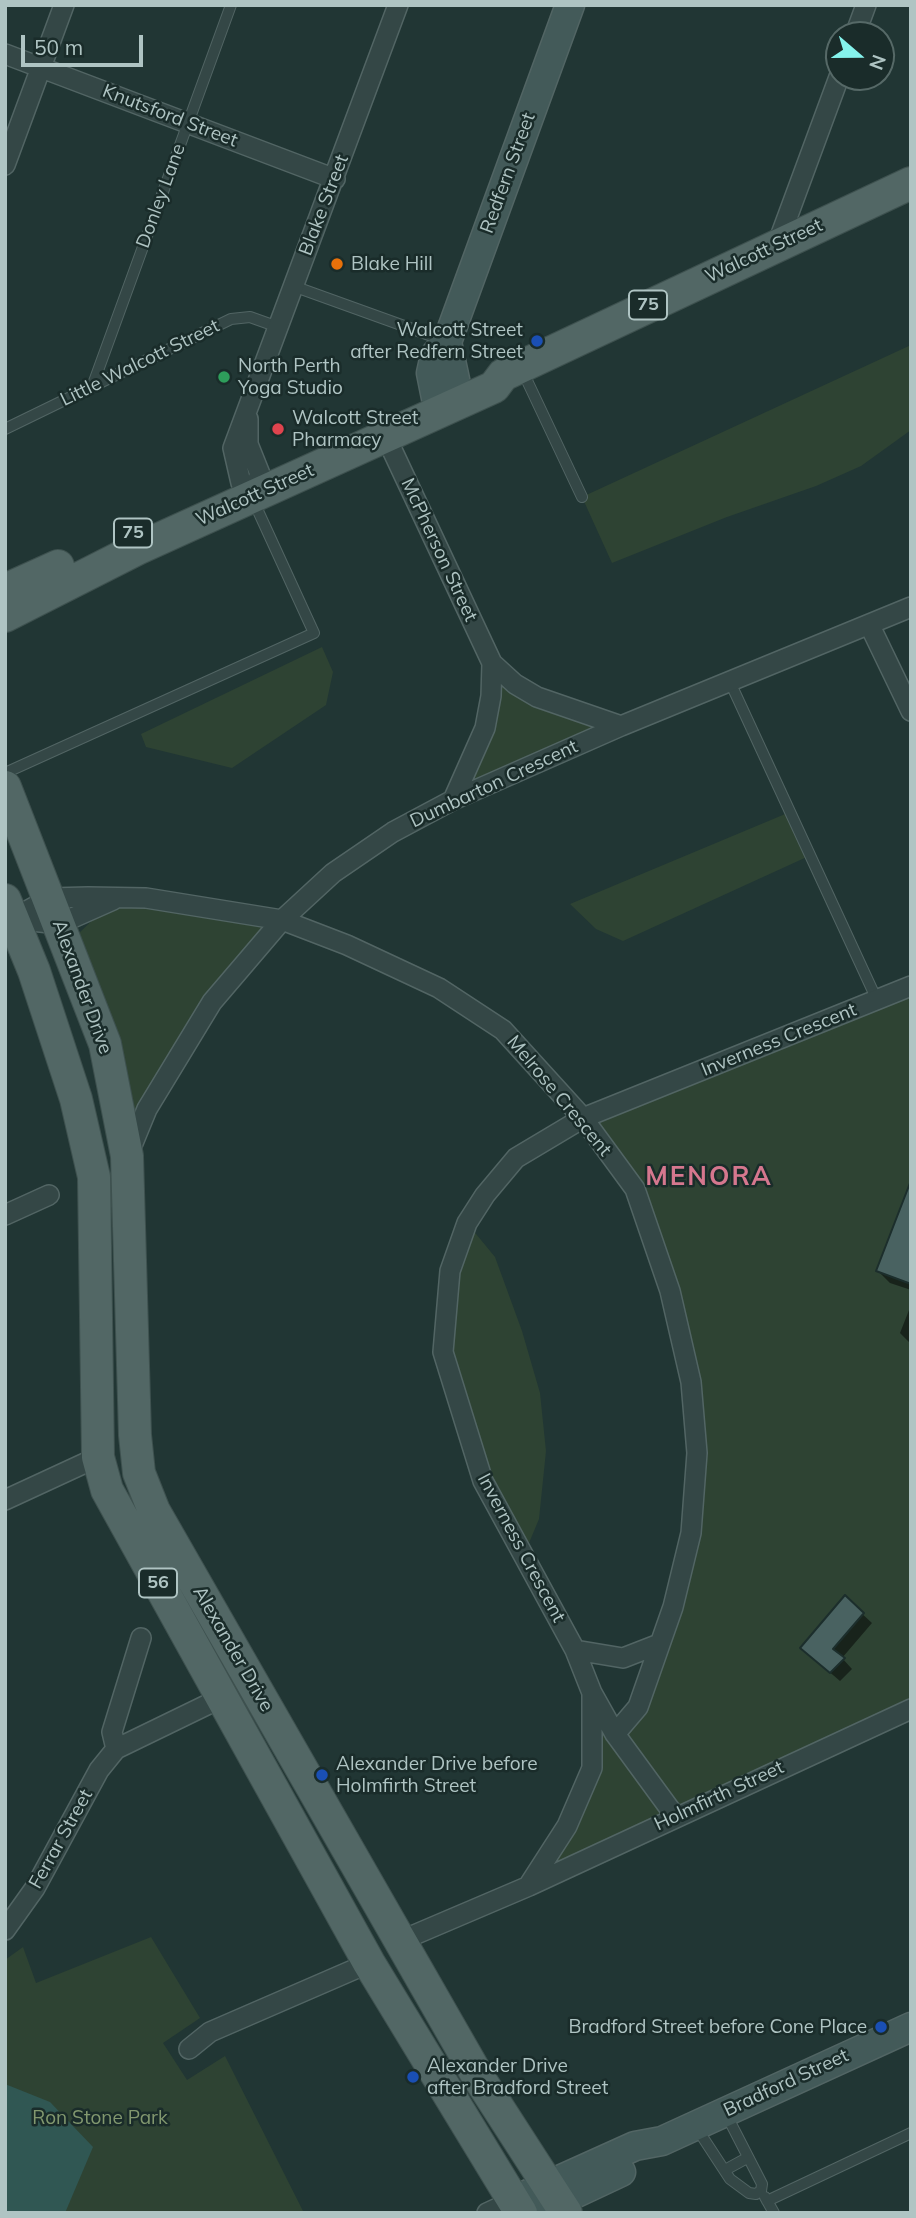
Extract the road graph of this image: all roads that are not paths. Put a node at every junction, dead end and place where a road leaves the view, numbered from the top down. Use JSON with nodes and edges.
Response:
{"nodes":[{"id":1,"x":64,"y":5,"type":"edge"},
{"id":2,"x":231,"y":5,"type":"edge"},
{"id":3,"x":398,"y":5,"type":"edge"},
{"id":4,"x":570,"y":5,"type":"edge"},
{"id":5,"x":5,"y":54,"type":"edge"},
{"id":6,"x":41,"y":68,"type":"junction"},
{"id":7,"x":834,"y":91,"type":"edge"},
{"id":8,"x":187,"y":123,"type":"junction"},
{"id":9,"x":5,"y":165,"type":"edge"},
{"id":10,"x":335,"y":179,"type":"junction"},
{"id":11,"x":911,"y":183,"type":"edge"},
{"id":12,"x":777,"y":245,"type":"junction"},
{"id":13,"x":293,"y":286,"type":"junction"},
{"id":14,"x":278,"y":327,"type":"junction"},
{"id":15,"x":447,"y":342,"type":"junction"},
{"id":16,"x":512,"y":370,"type":"junction"},
{"id":17,"x":92,"y":387,"type":"junction"},
{"id":18,"x":447,"y":399,"type":"junction"},
{"id":19,"x":5,"y":429,"type":"edge"},
{"id":20,"x":386,"y":437,"type":"junction"},
{"id":21,"x":251,"y":485,"type":"junction"},
{"id":22,"x":582,"y":497,"type":"dead end"},
{"id":23,"x":5,"y":590,"type":"edge"},
{"id":24,"x":911,"y":607,"type":"edge"},
{"id":25,"x":5,"y":616,"type":"edge"},
{"id":26,"x":870,"y":626,"type":"junction"},
{"id":27,"x":492,"y":663,"type":"junction"},
{"id":28,"x":730,"y":682,"type":"junction"},
{"id":29,"x":911,"y":711,"type":"edge"},
{"id":30,"x":621,"y":726,"type":"junction"},
{"id":31,"x":5,"y":773,"type":"edge"},
{"id":32,"x":5,"y":787,"type":"edge"},
{"id":33,"x":453,"y":800,"type":"junction"},
{"id":34,"x":114,"y":900,"type":"junction"},
{"id":35,"x":55,"y":911,"type":"junction"},
{"id":36,"x":8,"y":914,"type":"edge"},
{"id":37,"x":282,"y":920,"type":"junction"},
{"id":38,"x":911,"y":986,"type":"edge"},
{"id":39,"x":877,"y":1000,"type":"junction"},
{"id":40,"x":583,"y":1118,"type":"junction"},
{"id":41,"x":127,"y":1156,"type":"junction"},
{"id":42,"x":49,"y":1195,"type":"dead end"},
{"id":43,"x":5,"y":1215,"type":"edge"},
{"id":44,"x":98,"y":1457,"type":"junction"},
{"id":45,"x":5,"y":1500,"type":"edge"},
{"id":46,"x":141,"y":1638,"type":"dead end"},
{"id":47,"x":659,"y":1644,"type":"junction"},
{"id":48,"x":575,"y":1650,"type":"junction"},
{"id":49,"x":592,"y":1693,"type":"junction"},
{"id":50,"x":220,"y":1698,"type":"junction"},
{"id":51,"x":911,"y":1709,"type":"edge"},
{"id":52,"x":615,"y":1734,"type":"junction"},
{"id":53,"x":116,"y":1749,"type":"junction"},
{"id":54,"x":675,"y":1816,"type":"junction"},
{"id":55,"x":528,"y":1885,"type":"junction"},
{"id":56,"x":5,"y":1930,"type":"edge"},
{"id":57,"x":400,"y":1941,"type":"junction"},
{"id":58,"x":369,"y":1963,"type":"junction"},
{"id":59,"x":911,"y":2027,"type":"edge"},
{"id":60,"x":189,"y":2049,"type":"dead end"},
{"id":61,"x":724,"y":2111,"type":"junction"},
{"id":62,"x":695,"y":2125,"type":"junction"},
{"id":63,"x":911,"y":2133,"type":"edge"},
{"id":64,"x":747,"y":2158,"type":"junction"},
{"id":65,"x":725,"y":2170,"type":"junction"},
{"id":66,"x":761,"y":2191,"type":"junction"},
{"id":67,"x":767,"y":2201,"type":"junction"},
{"id":68,"x":532,"y":2205,"type":"edge"},
{"id":69,"x":774,"y":2213,"type":"edge"}],
"edges":[{"from":1,"to":6,"type":"street"},
{"from":2,"to":8,"type":"lane","name":"Donley Lane"},
{"from":3,"to":10,"type":"street","name":"Blake Street"},
{"from":4,"to":15,"type":"street","name":"Redfern Street"},
{"from":5,"to":6,"type":"street","name":"Knutsford Street"},
{"from":6,"to":8,"type":"street","name":"Knutsford Street"},
{"from":6,"to":9,"type":"street"},
{"from":7,"to":12,"type":"street"},
{"from":8,"to":10,"type":"street","name":"Knutsford Street"},
{"from":8,"to":17,"type":"lane","name":"Donley Lane"},
{"from":10,"to":13,"type":"street","name":"Blake Street"},
{"from":11,"to":12,"type":"main road","name":"Walcott Street","number":"75"},
{"from":12,"to":16,"type":"main road","name":"Walcott Street","number":"75"},
{"from":13,"to":14,"type":"street","name":"Blake Street"},
{"from":13,"to":15,"type":"lane"},
{"from":14,"to":17,"type":"lane","name":"Little Walcott Street"},
{"from":14,"to":21,"type":"street","name":"Blake Street"},
{"from":15,"to":18,"type":"street","name":"Redfern Street"},
{"from":16,"to":18,"type":"main road","name":"Walcott Street","number":"75"},
{"from":16,"to":22,"type":"lane"},
{"from":17,"to":19,"type":"lane","name":"Little Walcott Street"},
{"from":18,"to":20,"type":"main road","name":"Walcott Street","number":"75"},
{"from":18,"to":21,"type":"main road","name":"Walcott Street","number":"75"},
{"from":20,"to":21,"type":"main road","name":"Walcott Street","number":"75"},
{"from":20,"to":27,"type":"street","name":"McPherson Street"},
{"from":21,"to":23,"type":"main road","name":"Walcott Street","number":"75"},
{"from":21,"to":25,"type":"main road","name":"Walcott Street","number":"75"},
{"from":21,"to":31,"type":"lane"},
{"from":24,"to":26,"type":"street","name":"Dumbarton Crescent"},
{"from":26,"to":28,"type":"street","name":"Dumbarton Crescent"},
{"from":26,"to":29,"type":"street"},
{"from":27,"to":30,"type":"street","name":"McPherson Street"},
{"from":27,"to":33,"type":"street"},
{"from":28,"to":30,"type":"street","name":"Dumbarton Crescent"},
{"from":28,"to":39,"type":"lane"},
{"from":30,"to":33,"type":"street","name":"Dumbarton Crescent"},
{"from":32,"to":35,"type":"main road","name":"Alexander Drive","number":"56"},
{"from":33,"to":37,"type":"street","name":"Dumbarton Crescent"},
{"from":34,"to":35,"type":"street","name":"Melrose Crescent"},
{"from":34,"to":35,"type":"street","name":"Melrose Crescent"},
{"from":34,"to":37,"type":"street","name":"Melrose Crescent"},
{"from":35,"to":36,"type":"street","name":"Melrose Crescent"},
{"from":35,"to":36,"type":"street","name":"Melrose Crescent"},
{"from":35,"to":41,"type":"main road","name":"Alexander Drive","number":"56"},
{"from":36,"to":44,"type":"main road","name":"Alexander Drive","number":"56"},
{"from":37,"to":40,"type":"street","name":"Melrose Crescent"},
{"from":37,"to":41,"type":"street","name":"Dumbarton Crescent"},
{"from":38,"to":39,"type":"street","name":"Inverness Crescent"},
{"from":39,"to":40,"type":"street","name":"Inverness Crescent"},
{"from":40,"to":47,"type":"street","name":"Melrose Crescent"},
{"from":40,"to":48,"type":"street","name":"Inverness Crescent"},
{"from":41,"to":57,"type":"main road","name":"Alexander Drive","number":"56"},
{"from":42,"to":43,"type":"street"},
{"from":44,"to":45,"type":"street"},
{"from":44,"to":50,"type":"main road","name":"Alexander Drive","number":"56"},
{"from":46,"to":53,"type":"street"},
{"from":47,"to":48,"type":"street"},
{"from":47,"to":52,"type":"street","name":"Melrose Crescent"},
{"from":48,"to":49,"type":"street","name":"Inverness Crescent"},
{"from":49,"to":52,"type":"street","name":"Inverness Crescent"},
{"from":49,"to":55,"type":"street"},
{"from":50,"to":53,"type":"street","name":"Ferrar Street"},
{"from":50,"to":58,"type":"main road","name":"Alexander Drive","number":"56"},
{"from":51,"to":54,"type":"street","name":"Holmfirth Street"},
{"from":52,"to":54,"type":"street","name":"Inverness Crescent"},
{"from":53,"to":56,"type":"street","name":"Ferrar Street"},
{"from":54,"to":55,"type":"street","name":"Holmfirth Street"},
{"from":55,"to":57,"type":"street","name":"Holmfirth Street"},
{"from":57,"to":68,"type":"main road","name":"Alexander Drive","number":"56"},
{"from":58,"to":60,"type":"street"},
{"from":58,"to":68,"type":"main road","name":"Alexander Drive","number":"56"},
{"from":59,"to":61,"type":"street","name":"Bradford Street"},
{"from":61,"to":62,"type":"street","name":"Bradford Street"},
{"from":61,"to":64,"type":"lane"},
{"from":62,"to":65,"type":"lane"},
{"from":62,"to":68,"type":"street","name":"Bradford Street"},
{"from":63,"to":67,"type":"lane"},
{"from":64,"to":65,"type":"lane"},
{"from":64,"to":66,"type":"lane"},
{"from":65,"to":66,"type":"lane"},
{"from":66,"to":67,"type":"lane"},
{"from":67,"to":69,"type":"lane"}]}
